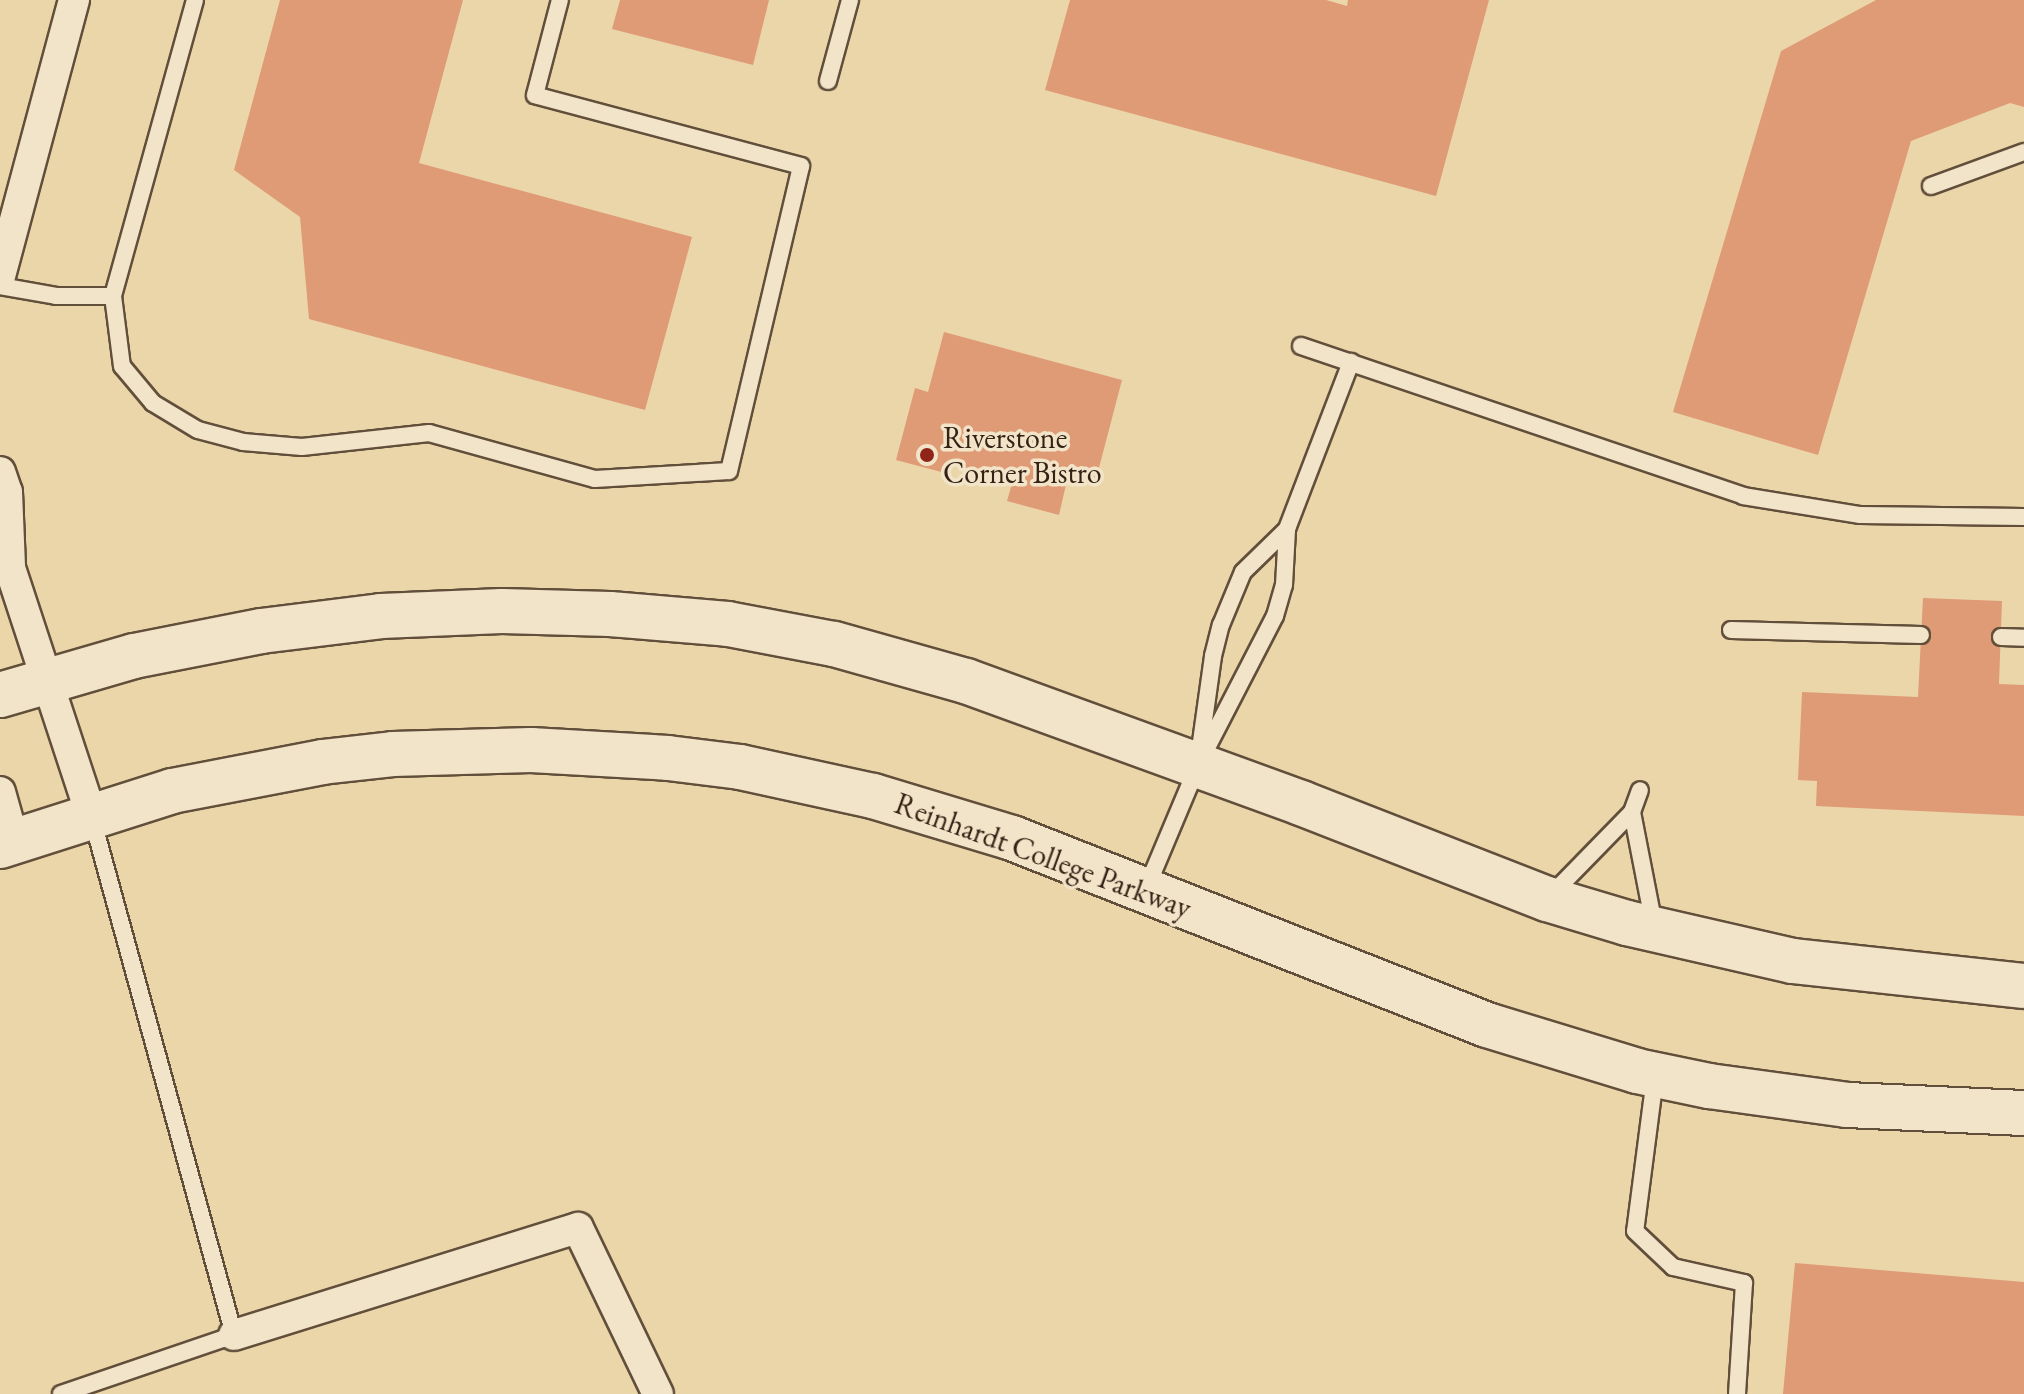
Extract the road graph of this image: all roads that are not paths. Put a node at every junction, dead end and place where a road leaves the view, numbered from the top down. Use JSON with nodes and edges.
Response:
{"nodes":[{"id":1,"x":74,"y":0,"type":"edge"},
{"id":2,"x":195,"y":0,"type":"edge"},
{"id":3,"x":560,"y":0,"type":"edge"},
{"id":4,"x":850,"y":0,"type":"edge"},
{"id":5,"x":828,"y":81,"type":"dead end"},
{"id":6,"x":2024,"y":152,"type":"edge"},
{"id":7,"x":1931,"y":186,"type":"dead end"},
{"id":8,"x":0,"y":276,"type":"edge"},
{"id":9,"x":0,"y":286,"type":"edge"},
{"id":10,"x":113,"y":296,"type":"junction"},
{"id":11,"x":1301,"y":346,"type":"dead end"},
{"id":12,"x":1351,"y":362,"type":"junction"},
{"id":13,"x":0,"y":472,"type":"edge"},
{"id":14,"x":2024,"y":517,"type":"edge"},
{"id":15,"x":1287,"y":529,"type":"junction"},
{"id":16,"x":1731,"y":630,"type":"dead end"},
{"id":17,"x":1921,"y":635,"type":"dead end"},
{"id":18,"x":2001,"y":637,"type":"dead end"},
{"id":19,"x":2024,"y":638,"type":"edge"},
{"id":20,"x":47,"y":681,"type":"junction"},
{"id":21,"x":0,"y":695,"type":"edge"},
{"id":22,"x":1198,"y":765,"type":"junction"},
{"id":23,"x":1640,"y":790,"type":"dead end"},
{"id":24,"x":0,"y":792,"type":"edge"},
{"id":25,"x":1632,"y":812,"type":"junction"},
{"id":26,"x":92,"y":817,"type":"junction"},
{"id":27,"x":7,"y":844,"type":"edge"},
{"id":28,"x":1146,"y":891,"type":"junction"},
{"id":29,"x":1547,"y":899,"type":"junction"},
{"id":30,"x":1656,"y":930,"type":"junction"},
{"id":31,"x":2024,"y":986,"type":"edge"},
{"id":32,"x":1655,"y":1075,"type":"junction"},
{"id":33,"x":2024,"y":1113,"type":"edge"},
{"id":34,"x":234,"y":1335,"type":"junction"},
{"id":35,"x":61,"y":1394,"type":"edge"},
{"id":36,"x":658,"y":1394,"type":"edge"},
{"id":37,"x":1737,"y":1394,"type":"edge"}],
"edges":[{"from":1,"to":8,"type":"street"},
{"from":2,"to":10,"type":"lane"},
{"from":3,"to":10,"type":"lane"},
{"from":4,"to":5,"type":"lane"},
{"from":6,"to":7,"type":"lane"},
{"from":9,"to":10,"type":"lane"},
{"from":11,"to":12,"type":"lane"},
{"from":12,"to":14,"type":"lane"},
{"from":12,"to":15,"type":"lane"},
{"from":13,"to":20,"type":"street"},
{"from":15,"to":22,"type":"lane"},
{"from":15,"to":22,"type":"lane"},
{"from":16,"to":17,"type":"lane"},
{"from":18,"to":19,"type":"lane"},
{"from":20,"to":21,"type":"street"},
{"from":20,"to":22,"type":"street"},
{"from":20,"to":26,"type":"street"},
{"from":22,"to":28,"type":"lane"},
{"from":22,"to":29,"type":"street"},
{"from":23,"to":25,"type":"lane"},
{"from":24,"to":27,"type":"street"},
{"from":25,"to":29,"type":"lane"},
{"from":25,"to":30,"type":"lane"},
{"from":26,"to":27,"type":"street","name":"Reinhardt College Parkway"},
{"from":26,"to":28,"type":"street","name":"Reinhardt College Parkway"},
{"from":26,"to":34,"type":"lane"},
{"from":28,"to":32,"type":"street","name":"Reinhardt College Parkway"},
{"from":29,"to":30,"type":"street"},
{"from":30,"to":31,"type":"street"},
{"from":32,"to":33,"type":"street","name":"Reinhardt College Parkway"},
{"from":32,"to":37,"type":"lane"},
{"from":34,"to":35,"type":"lane"},
{"from":34,"to":36,"type":"street"}]}
